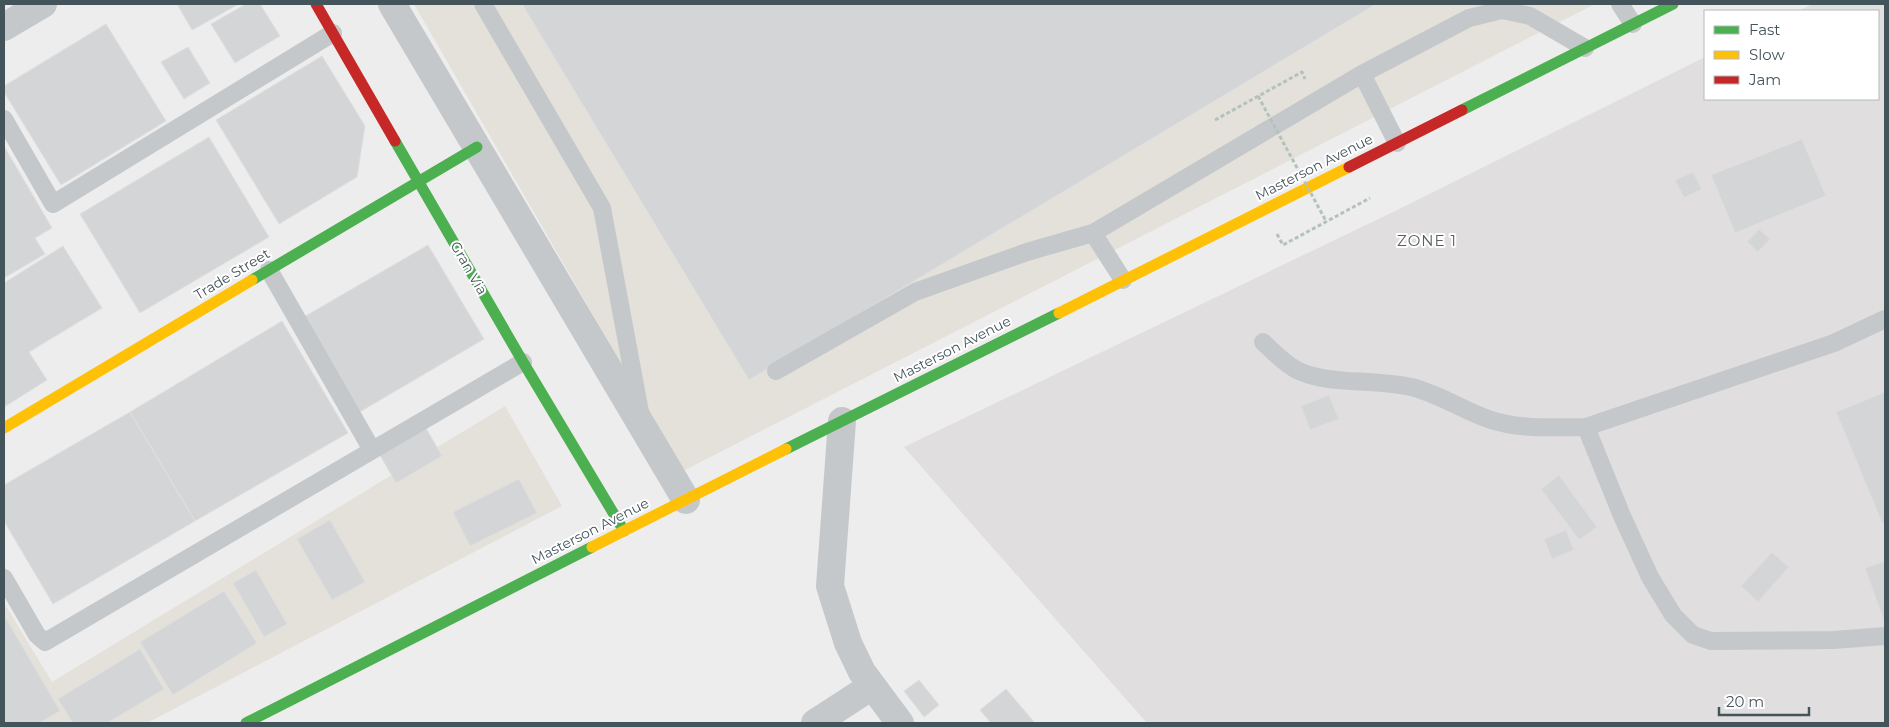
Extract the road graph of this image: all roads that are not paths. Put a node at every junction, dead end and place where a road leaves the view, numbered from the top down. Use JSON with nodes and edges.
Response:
{"nodes":[{"id":1,"x":43,"y":4,"type":"edge"},
{"id":2,"x":316,"y":4,"type":"edge"},
{"id":3,"x":392,"y":4,"type":"edge"},
{"id":4,"x":483,"y":4,"type":"edge"},
{"id":5,"x":1620,"y":4,"type":"edge"},
{"id":6,"x":1673,"y":4,"type":"edge"},
{"id":7,"x":1633,"y":24,"type":"junction"},
{"id":8,"x":4,"y":27,"type":"edge"},
{"id":9,"x":333,"y":33,"type":"junction"},
{"id":10,"x":1585,"y":48,"type":"junction"},
{"id":11,"x":1362,"y":74,"type":"junction"},
{"id":12,"x":4,"y":119,"type":"edge"},
{"id":13,"x":1397,"y":142,"type":"junction"},
{"id":14,"x":477,"y":147,"type":"junction"},
{"id":15,"x":419,"y":180,"type":"junction"},
{"id":16,"x":1093,"y":233,"type":"junction"},
{"id":17,"x":269,"y":270,"type":"junction"},
{"id":18,"x":1123,"y":280,"type":"junction"},
{"id":19,"x":1885,"y":319,"type":"edge"},
{"id":20,"x":1263,"y":342,"type":"dead end"},
{"id":21,"x":523,"y":362,"type":"junction"},
{"id":22,"x":776,"y":371,"type":"dead end"},
{"id":23,"x":842,"y":422,"type":"junction"},
{"id":24,"x":1586,"y":426,"type":"junction"},
{"id":25,"x":643,"y":427,"type":"junction"},
{"id":26,"x":4,"y":428,"type":"edge"},
{"id":27,"x":372,"y":450,"type":"junction"},
{"id":28,"x":686,"y":500,"type":"junction"},
{"id":29,"x":624,"y":531,"type":"junction"},
{"id":30,"x":4,"y":578,"type":"edge"},
{"id":31,"x":1885,"y":636,"type":"edge"},
{"id":32,"x":872,"y":686,"type":"junction"},
{"id":33,"x":246,"y":723,"type":"edge"},
{"id":34,"x":816,"y":723,"type":"edge"},
{"id":35,"x":900,"y":723,"type":"edge"}],
"edges":[{"from":1,"to":8,"type":"street"},
{"from":2,"to":9,"type":"main road","name":"Gran Via"},
{"from":3,"to":14,"type":"street"},
{"from":4,"to":25,"type":"lane"},
{"from":5,"to":7,"type":"lane"},
{"from":6,"to":7,"type":"main road","name":"Masterson Avenue"},
{"from":7,"to":10,"type":"main road","name":"Masterson Avenue"},
{"from":9,"to":12,"type":"lane"},
{"from":9,"to":15,"type":"main road","name":"Gran Via"},
{"from":10,"to":11,"type":"lane"},
{"from":10,"to":13,"type":"main road","name":"Masterson Avenue"},
{"from":11,"to":13,"type":"lane"},
{"from":11,"to":16,"type":"lane"},
{"from":13,"to":18,"type":"main road","name":"Masterson Avenue"},
{"from":14,"to":15,"type":"main road","name":"Trade Street"},
{"from":14,"to":25,"type":"street"},
{"from":15,"to":17,"type":"main road","name":"Trade Street"},
{"from":15,"to":21,"type":"main road","name":"Gran Via"},
{"from":16,"to":18,"type":"lane"},
{"from":16,"to":22,"type":"lane"},
{"from":17,"to":26,"type":"main road","name":"Trade Street"},
{"from":17,"to":27,"type":"lane"},
{"from":18,"to":23,"type":"main road","name":"Masterson Avenue"},
{"from":19,"to":24,"type":"lane"},
{"from":20,"to":24,"type":"lane"},
{"from":21,"to":27,"type":"lane"},
{"from":21,"to":29,"type":"main road","name":"Gran Via"},
{"from":23,"to":28,"type":"main road","name":"Masterson Avenue"},
{"from":23,"to":32,"type":"street"},
{"from":24,"to":31,"type":"lane"},
{"from":25,"to":28,"type":"street"},
{"from":27,"to":30,"type":"lane"},
{"from":28,"to":29,"type":"main road","name":"Masterson Avenue"},
{"from":29,"to":33,"type":"main road","name":"Masterson Avenue"},
{"from":32,"to":34,"type":"street"},
{"from":32,"to":35,"type":"street"}]}
